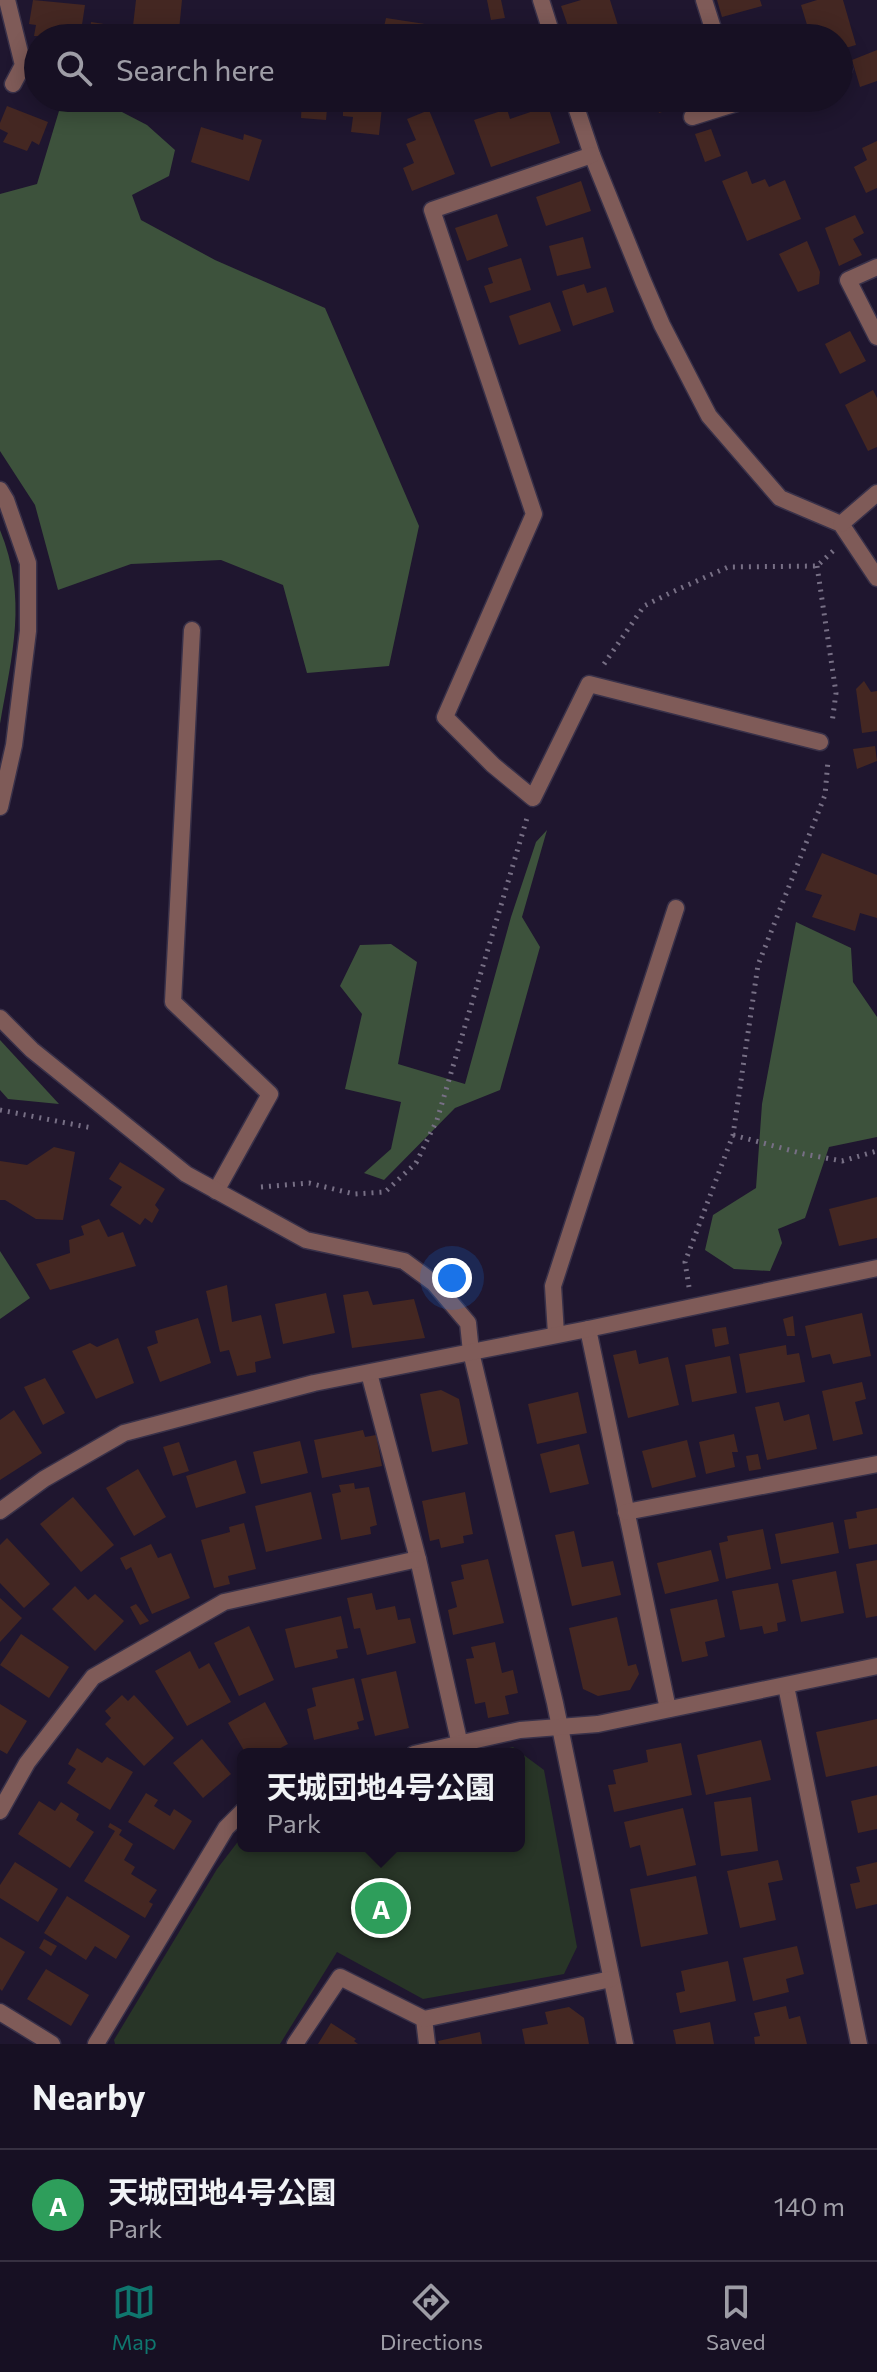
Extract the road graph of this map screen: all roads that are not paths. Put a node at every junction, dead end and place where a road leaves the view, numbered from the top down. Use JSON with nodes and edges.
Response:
{"nodes":[{"id":1,"x":7,"y":0,"type":"edge"},
{"id":2,"x":541,"y":0,"type":"edge"},
{"id":3,"x":704,"y":0,"type":"edge"},
{"id":4,"x":549,"y":24,"type":"edge"},
{"id":5,"x":712,"y":24,"type":"edge"},
{"id":6,"x":13,"y":84,"type":"dead end"},
{"id":7,"x":578,"y":112,"type":"edge"},
{"id":8,"x":706,"y":112,"type":"edge"},
{"id":9,"x":692,"y":117,"type":"dead end"},
{"id":10,"x":592,"y":155,"type":"junction"},
{"id":11,"x":877,"y":267,"type":"edge"},
{"id":12,"x":877,"y":337,"type":"edge"},
{"id":13,"x":0,"y":490,"type":"edge"},
{"id":14,"x":877,"y":493,"type":"edge"},
{"id":15,"x":841,"y":524,"type":"junction"},
{"id":16,"x":877,"y":578,"type":"edge"},
{"id":17,"x":192,"y":630,"type":"dead end"},
{"id":18,"x":825,"y":737,"type":"road end"},
{"id":19,"x":0,"y":807,"type":"edge"},
{"id":20,"x":676,"y":908,"type":"dead end"},
{"id":21,"x":0,"y":1018,"type":"edge"},
{"id":22,"x":216,"y":1191,"type":"junction"},
{"id":23,"x":877,"y":1268,"type":"edge"},
{"id":24,"x":588,"y":1329,"type":"junction"},
{"id":25,"x":556,"y":1334,"type":"junction"},
{"id":26,"x":471,"y":1352,"type":"junction"},
{"id":27,"x":369,"y":1373,"type":"junction"},
{"id":28,"x":877,"y":1464,"type":"edge"},
{"id":29,"x":0,"y":1511,"type":"edge"},
{"id":30,"x":626,"y":1512,"type":"junction"},
{"id":31,"x":418,"y":1559,"type":"junction"},
{"id":32,"x":877,"y":1666,"type":"edge"},
{"id":33,"x":786,"y":1686,"type":"junction"},
{"id":34,"x":668,"y":1709,"type":"junction"},
{"id":35,"x":561,"y":1725,"type":"junction"},
{"id":36,"x":460,"y":1745,"type":"junction"},
{"id":37,"x":445,"y":1748,"type":"edge"},
{"id":38,"x":0,"y":1811,"type":"edge"},
{"id":39,"x":237,"y":1817,"type":"edge"},
{"id":40,"x":611,"y":1979,"type":"junction"},
{"id":41,"x":0,"y":2012,"type":"edge"},
{"id":42,"x":424,"y":2019,"type":"junction"},
{"id":43,"x":52,"y":2044,"type":"edge"},
{"id":44,"x":96,"y":2044,"type":"edge"},
{"id":45,"x":295,"y":2044,"type":"edge"},
{"id":46,"x":427,"y":2044,"type":"edge"},
{"id":47,"x":625,"y":2044,"type":"edge"},
{"id":48,"x":859,"y":2044,"type":"edge"}],
"edges":[{"from":1,"to":6,"type":"street"},
{"from":2,"to":4,"type":"street"},
{"from":3,"to":5,"type":"street"},
{"from":7,"to":10,"type":"street"},
{"from":8,"to":9,"type":"street"},
{"from":10,"to":15,"type":"street"},
{"from":10,"to":18,"type":"street"},
{"from":11,"to":12,"type":"street"},
{"from":13,"to":19,"type":"street"},
{"from":14,"to":15,"type":"street"},
{"from":15,"to":16,"type":"street"},
{"from":17,"to":22,"type":"street"},
{"from":20,"to":25,"type":"street"},
{"from":21,"to":22,"type":"street"},
{"from":22,"to":26,"type":"street"},
{"from":23,"to":24,"type":"street"},
{"from":24,"to":25,"type":"street"},
{"from":24,"to":30,"type":"street"},
{"from":25,"to":26,"type":"street"},
{"from":26,"to":27,"type":"street"},
{"from":26,"to":35,"type":"street"},
{"from":27,"to":29,"type":"street"},
{"from":27,"to":31,"type":"street"},
{"from":28,"to":30,"type":"street"},
{"from":30,"to":34,"type":"street"},
{"from":31,"to":36,"type":"street"},
{"from":31,"to":38,"type":"street"},
{"from":32,"to":33,"type":"street"},
{"from":33,"to":34,"type":"street"},
{"from":33,"to":48,"type":"street"},
{"from":34,"to":35,"type":"street"},
{"from":35,"to":36,"type":"street"},
{"from":35,"to":40,"type":"street"},
{"from":36,"to":37,"type":"street"},
{"from":39,"to":44,"type":"street"},
{"from":40,"to":42,"type":"street"},
{"from":40,"to":47,"type":"street"},
{"from":41,"to":43,"type":"street"},
{"from":42,"to":45,"type":"street"},
{"from":42,"to":46,"type":"street"}]}
